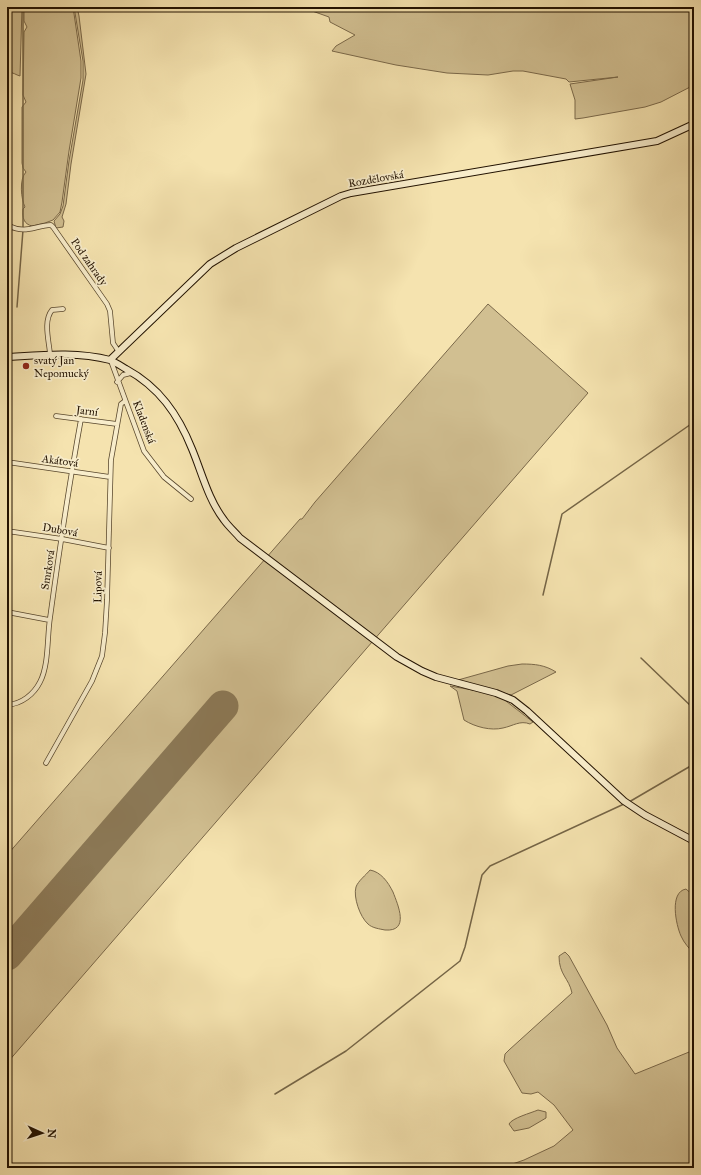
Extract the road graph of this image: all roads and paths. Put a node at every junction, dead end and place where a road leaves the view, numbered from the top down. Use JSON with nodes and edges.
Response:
{"nodes":[{"id":1,"x":694,"y":124,"type":"edge"},
{"id":2,"x":9,"y":226,"type":"dead end"},
{"id":3,"x":63,"y":309,"type":"dead end"},
{"id":4,"x":119,"y":353,"type":"junction"},
{"id":5,"x":50,"y":354,"type":"junction"},
{"id":6,"x":7,"y":358,"type":"edge"},
{"id":7,"x":110,"y":360,"type":"junction"},
{"id":8,"x":133,"y":373,"type":"junction"},
{"id":9,"x":118,"y":382,"type":"junction"},
{"id":10,"x":125,"y":401,"type":"junction"},
{"id":11,"x":56,"y":416,"type":"dead end"},
{"id":12,"x":81,"y":419,"type":"junction"},
{"id":13,"x":117,"y":424,"type":"junction"},
{"id":14,"x":7,"y":462,"type":"edge"},
{"id":15,"x":72,"y":472,"type":"junction"},
{"id":16,"x":110,"y":477,"type":"junction"},
{"id":17,"x":191,"y":499,"type":"dead end"},
{"id":18,"x":7,"y":530,"type":"edge"},
{"id":19,"x":62,"y":539,"type":"junction"},
{"id":20,"x":109,"y":548,"type":"junction"},
{"id":21,"x":7,"y":612,"type":"edge"},
{"id":22,"x":49,"y":620,"type":"junction"},
{"id":23,"x":7,"y":705,"type":"edge"},
{"id":24,"x":46,"y":763,"type":"dead end"},
{"id":25,"x":694,"y":841,"type":"edge"}],
"edges":[{"from":1,"to":4,"type":"street","name":"Rozdělovská"},
{"from":2,"to":4,"type":"street","name":"Pod zahrady"},
{"from":3,"to":5,"type":"street"},
{"from":4,"to":7,"type":"street","name":"Rozdělovská"},
{"from":5,"to":6,"type":"street"},
{"from":5,"to":7,"type":"street"},
{"from":7,"to":8,"type":"street"},
{"from":7,"to":9,"type":"street","name":"Kladenská"},
{"from":8,"to":9,"type":"street"},
{"from":8,"to":25,"type":"street"},
{"from":9,"to":10,"type":"street","name":"Kladenská"},
{"from":10,"to":13,"type":"street","name":"Lipová"},
{"from":10,"to":17,"type":"street","name":"Kladenská"},
{"from":11,"to":12,"type":"street","name":"Jarní"},
{"from":12,"to":13,"type":"street","name":"Jarní"},
{"from":12,"to":15,"type":"street","name":"Smrková"},
{"from":13,"to":16,"type":"street","name":"Lipová"},
{"from":14,"to":15,"type":"street","name":"Akátová"},
{"from":15,"to":16,"type":"street","name":"Akátová"},
{"from":15,"to":19,"type":"street","name":"Smrková"},
{"from":16,"to":20,"type":"street","name":"Lipová"},
{"from":18,"to":19,"type":"street","name":"Dubová"},
{"from":19,"to":20,"type":"street","name":"Dubová"},
{"from":19,"to":22,"type":"street","name":"Smrková"},
{"from":20,"to":24,"type":"street","name":"Lipová"},
{"from":21,"to":22,"type":"street"},
{"from":22,"to":23,"type":"street","name":"Smrková"}]}
